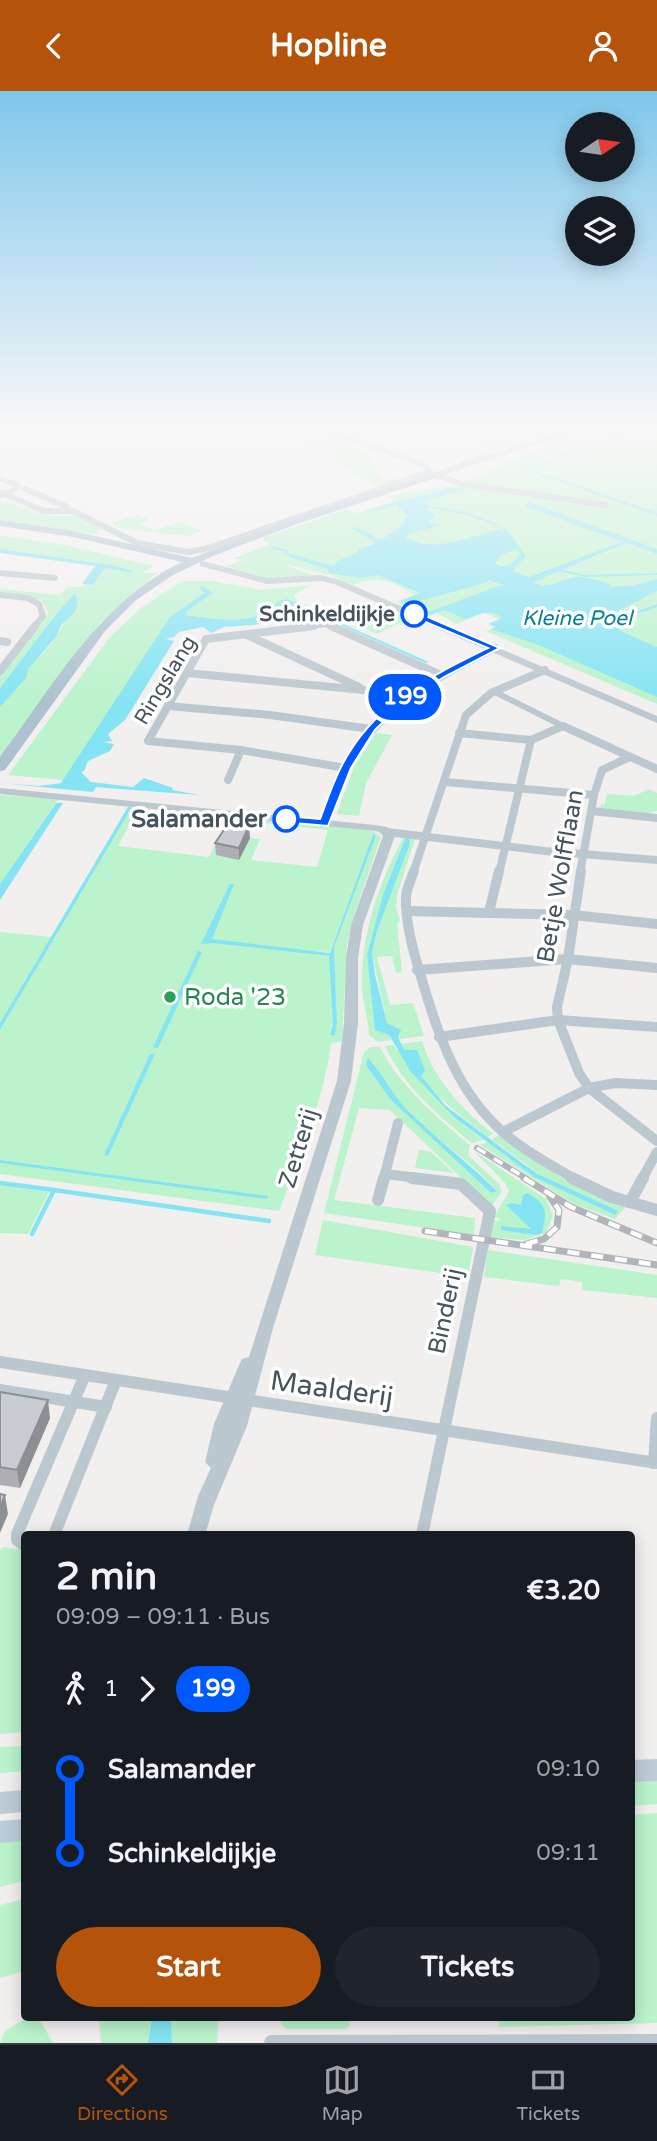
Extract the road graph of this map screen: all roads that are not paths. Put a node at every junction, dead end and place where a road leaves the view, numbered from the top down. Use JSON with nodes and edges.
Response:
{"nodes":[{"id":1,"x":99,"y":522,"type":"edge"},
{"id":2,"x":294,"y":522,"type":"edge"},
{"id":3,"x":0,"y":523,"type":"edge"},
{"id":4,"x":0,"y":530,"type":"edge"},
{"id":5,"x":112,"y":531,"type":"junction"},
{"id":6,"x":156,"y":542,"type":"dead end"},
{"id":7,"x":191,"y":562,"type":"junction"},
{"id":8,"x":0,"y":573,"type":"edge"},
{"id":9,"x":55,"y":578,"type":"dead end"},
{"id":10,"x":0,"y":595,"type":"edge"},
{"id":11,"x":246,"y":634,"type":"junction"},
{"id":12,"x":6,"y":642,"type":"edge"},
{"id":13,"x":22,"y":643,"type":"junction"},
{"id":14,"x":495,"y":648,"type":"junction"},
{"id":15,"x":545,"y":670,"type":"junction"},
{"id":16,"x":0,"y":671,"type":"edge"},
{"id":17,"x":187,"y":673,"type":"junction"},
{"id":18,"x":441,"y":675,"type":"junction"},
{"id":19,"x":365,"y":691,"type":"junction"},
{"id":20,"x":495,"y":692,"type":"junction"},
{"id":21,"x":401,"y":699,"type":"junction"},
{"id":22,"x":168,"y":706,"type":"junction"},
{"id":23,"x":657,"y":720,"type":"edge"},
{"id":24,"x":563,"y":726,"type":"junction"},
{"id":25,"x":371,"y":729,"type":"junction"},
{"id":26,"x":459,"y":733,"type":"junction"},
{"id":27,"x":531,"y":740,"type":"junction"},
{"id":28,"x":241,"y":750,"type":"junction"},
{"id":29,"x":630,"y":757,"type":"junction"},
{"id":30,"x":0,"y":767,"type":"edge"},
{"id":31,"x":346,"y":768,"type":"junction"},
{"id":32,"x":657,"y":769,"type":"edge"},
{"id":33,"x":228,"y":780,"type":"dead end"},
{"id":34,"x":445,"y":782,"type":"junction"},
{"id":35,"x":518,"y":788,"type":"junction"},
{"id":36,"x":0,"y":791,"type":"edge"},
{"id":37,"x":594,"y":795,"type":"junction"},
{"id":38,"x":592,"y":811,"type":"junction"},
{"id":39,"x":657,"y":818,"type":"edge"},
{"id":40,"x":324,"y":823,"type":"junction"},
{"id":41,"x":388,"y":834,"type":"junction"},
{"id":42,"x":426,"y":836,"type":"junction"},
{"id":43,"x":504,"y":845,"type":"junction"},
{"id":44,"x":584,"y":853,"type":"junction"},
{"id":45,"x":657,"y":860,"type":"edge"},
{"id":46,"x":408,"y":911,"type":"junction"},
{"id":47,"x":489,"y":912,"type":"junction"},
{"id":48,"x":573,"y":915,"type":"junction"},
{"id":49,"x":657,"y":924,"type":"edge"},
{"id":50,"x":568,"y":959,"type":"junction"},
{"id":51,"x":657,"y":968,"type":"edge"},
{"id":52,"x":417,"y":970,"type":"junction"},
{"id":53,"x":558,"y":1020,"type":"junction"},
{"id":54,"x":657,"y":1027,"type":"edge"},
{"id":55,"x":439,"y":1037,"type":"junction"},
{"id":56,"x":657,"y":1086,"type":"edge"},
{"id":57,"x":589,"y":1088,"type":"junction"},
{"id":58,"x":398,"y":1123,"type":"dead end"},
{"id":59,"x":503,"y":1132,"type":"junction"},
{"id":60,"x":657,"y":1141,"type":"edge"},
{"id":61,"x":657,"y":1152,"type":"edge"},
{"id":62,"x":385,"y":1174,"type":"junction"},
{"id":63,"x":378,"y":1200,"type":"dead end"},
{"id":64,"x":629,"y":1202,"type":"junction"},
{"id":65,"x":657,"y":1210,"type":"edge"},
{"id":66,"x":0,"y":1362,"type":"edge"},
{"id":67,"x":85,"y":1375,"type":"junction"},
{"id":68,"x":116,"y":1380,"type":"junction"},
{"id":69,"x":0,"y":1390,"type":"edge"},
{"id":70,"x":239,"y":1399,"type":"junction"},
{"id":71,"x":74,"y":1402,"type":"junction"},
{"id":72,"x":106,"y":1407,"type":"junction"},
{"id":73,"x":657,"y":1418,"type":"edge"},
{"id":74,"x":444,"y":1430,"type":"junction"},
{"id":75,"x":656,"y":1463,"type":"edge"},
{"id":76,"x":56,"y":1531,"type":"edge"},
{"id":77,"x":197,"y":1531,"type":"edge"},
{"id":78,"x":423,"y":1531,"type":"edge"},
{"id":79,"x":21,"y":1543,"type":"edge"},
{"id":80,"x":657,"y":1770,"type":"edge"},
{"id":81,"x":635,"y":1771,"type":"edge"},
{"id":82,"x":21,"y":1801,"type":"edge"},
{"id":83,"x":0,"y":1803,"type":"edge"},
{"id":84,"x":21,"y":1830,"type":"edge"},
{"id":85,"x":0,"y":1832,"type":"edge"},
{"id":86,"x":657,"y":2042,"type":"edge"},
{"id":87,"x":273,"y":2043,"type":"edge"}],
"edges":[{"from":1,"to":5,"type":"street"},
{"from":2,"to":7,"type":"main road"},
{"from":3,"to":7,"type":"main road"},
{"from":4,"to":7,"type":"main road"},
{"from":5,"to":6,"type":"street"},
{"from":5,"to":7,"type":"street"},
{"from":7,"to":14,"type":"street"},
{"from":7,"to":30,"type":"main road"},
{"from":8,"to":9,"type":"street"},
{"from":10,"to":13,"type":"street"},
{"from":11,"to":17,"type":"street","name":"Ringslang"},
{"from":11,"to":18,"type":"street","name":"Ringslang"},
{"from":11,"to":19,"type":"street"},
{"from":12,"to":13,"type":"street"},
{"from":13,"to":16,"type":"street"},
{"from":14,"to":15,"type":"street"},
{"from":14,"to":18,"type":"street"},
{"from":15,"to":20,"type":"street"},
{"from":15,"to":23,"type":"street"},
{"from":17,"to":19,"type":"street"},
{"from":17,"to":22,"type":"street","name":"Ringslang"},
{"from":18,"to":21,"type":"street"},
{"from":19,"to":21,"type":"street"},
{"from":20,"to":24,"type":"street"},
{"from":20,"to":26,"type":"street"},
{"from":21,"to":25,"type":"street"},
{"from":22,"to":25,"type":"street"},
{"from":22,"to":28,"type":"street","name":"Ringslang"},
{"from":24,"to":27,"type":"street"},
{"from":24,"to":29,"type":"street"},
{"from":25,"to":31,"type":"street"},
{"from":26,"to":27,"type":"street"},
{"from":26,"to":34,"type":"street"},
{"from":27,"to":35,"type":"street"},
{"from":28,"to":31,"type":"street","name":"Ringslang"},
{"from":28,"to":33,"type":"street"},
{"from":29,"to":32,"type":"street"},
{"from":29,"to":37,"type":"street","name":"Betje Wolfflaan"},
{"from":31,"to":40,"type":"street"},
{"from":34,"to":35,"type":"street"},
{"from":34,"to":42,"type":"street"},
{"from":35,"to":37,"type":"street"},
{"from":35,"to":43,"type":"street"},
{"from":36,"to":40,"type":"street"},
{"from":37,"to":38,"type":"street","name":"Betje Wolfflaan"},
{"from":38,"to":39,"type":"street"},
{"from":38,"to":44,"type":"street","name":"Betje Wolfflaan"},
{"from":40,"to":41,"type":"street"},
{"from":41,"to":42,"type":"street"},
{"from":41,"to":70,"type":"street","name":"Zetterij"},
{"from":42,"to":43,"type":"street"},
{"from":42,"to":46,"type":"street"},
{"from":43,"to":44,"type":"street"},
{"from":43,"to":47,"type":"street"},
{"from":44,"to":45,"type":"street"},
{"from":44,"to":48,"type":"street","name":"Betje Wolfflaan"},
{"from":46,"to":47,"type":"street"},
{"from":46,"to":52,"type":"street"},
{"from":47,"to":48,"type":"street"},
{"from":48,"to":49,"type":"street"},
{"from":48,"to":50,"type":"street","name":"Betje Wolfflaan"},
{"from":50,"to":51,"type":"street"},
{"from":50,"to":52,"type":"street"},
{"from":50,"to":53,"type":"street","name":"Betje Wolfflaan"},
{"from":52,"to":55,"type":"street"},
{"from":53,"to":54,"type":"street"},
{"from":53,"to":55,"type":"street"},
{"from":53,"to":57,"type":"street"},
{"from":55,"to":59,"type":"street"},
{"from":56,"to":57,"type":"street"},
{"from":57,"to":59,"type":"street"},
{"from":57,"to":60,"type":"street"},
{"from":58,"to":62,"type":"street"},
{"from":59,"to":64,"type":"street"},
{"from":61,"to":64,"type":"street"},
{"from":62,"to":63,"type":"street"},
{"from":62,"to":74,"type":"street","name":"Binderij"},
{"from":64,"to":65,"type":"street"},
{"from":66,"to":67,"type":"street","name":"Maalderij"},
{"from":67,"to":68,"type":"street","name":"Maalderij"},
{"from":67,"to":71,"type":"street"},
{"from":68,"to":70,"type":"street","name":"Maalderij"},
{"from":68,"to":72,"type":"street"},
{"from":69,"to":71,"type":"street"},
{"from":70,"to":74,"type":"street","name":"Maalderij"},
{"from":70,"to":77,"type":"street","name":"Zetterij"},
{"from":71,"to":72,"type":"street"},
{"from":71,"to":79,"type":"street"},
{"from":72,"to":76,"type":"street"},
{"from":73,"to":75,"type":"street"},
{"from":74,"to":75,"type":"street","name":"Maalderij"},
{"from":74,"to":78,"type":"street","name":"Binderij"},
{"from":80,"to":81,"type":"main road"},
{"from":82,"to":83,"type":"main road"},
{"from":84,"to":85,"type":"main road"},
{"from":86,"to":87,"type":"street"}]}
